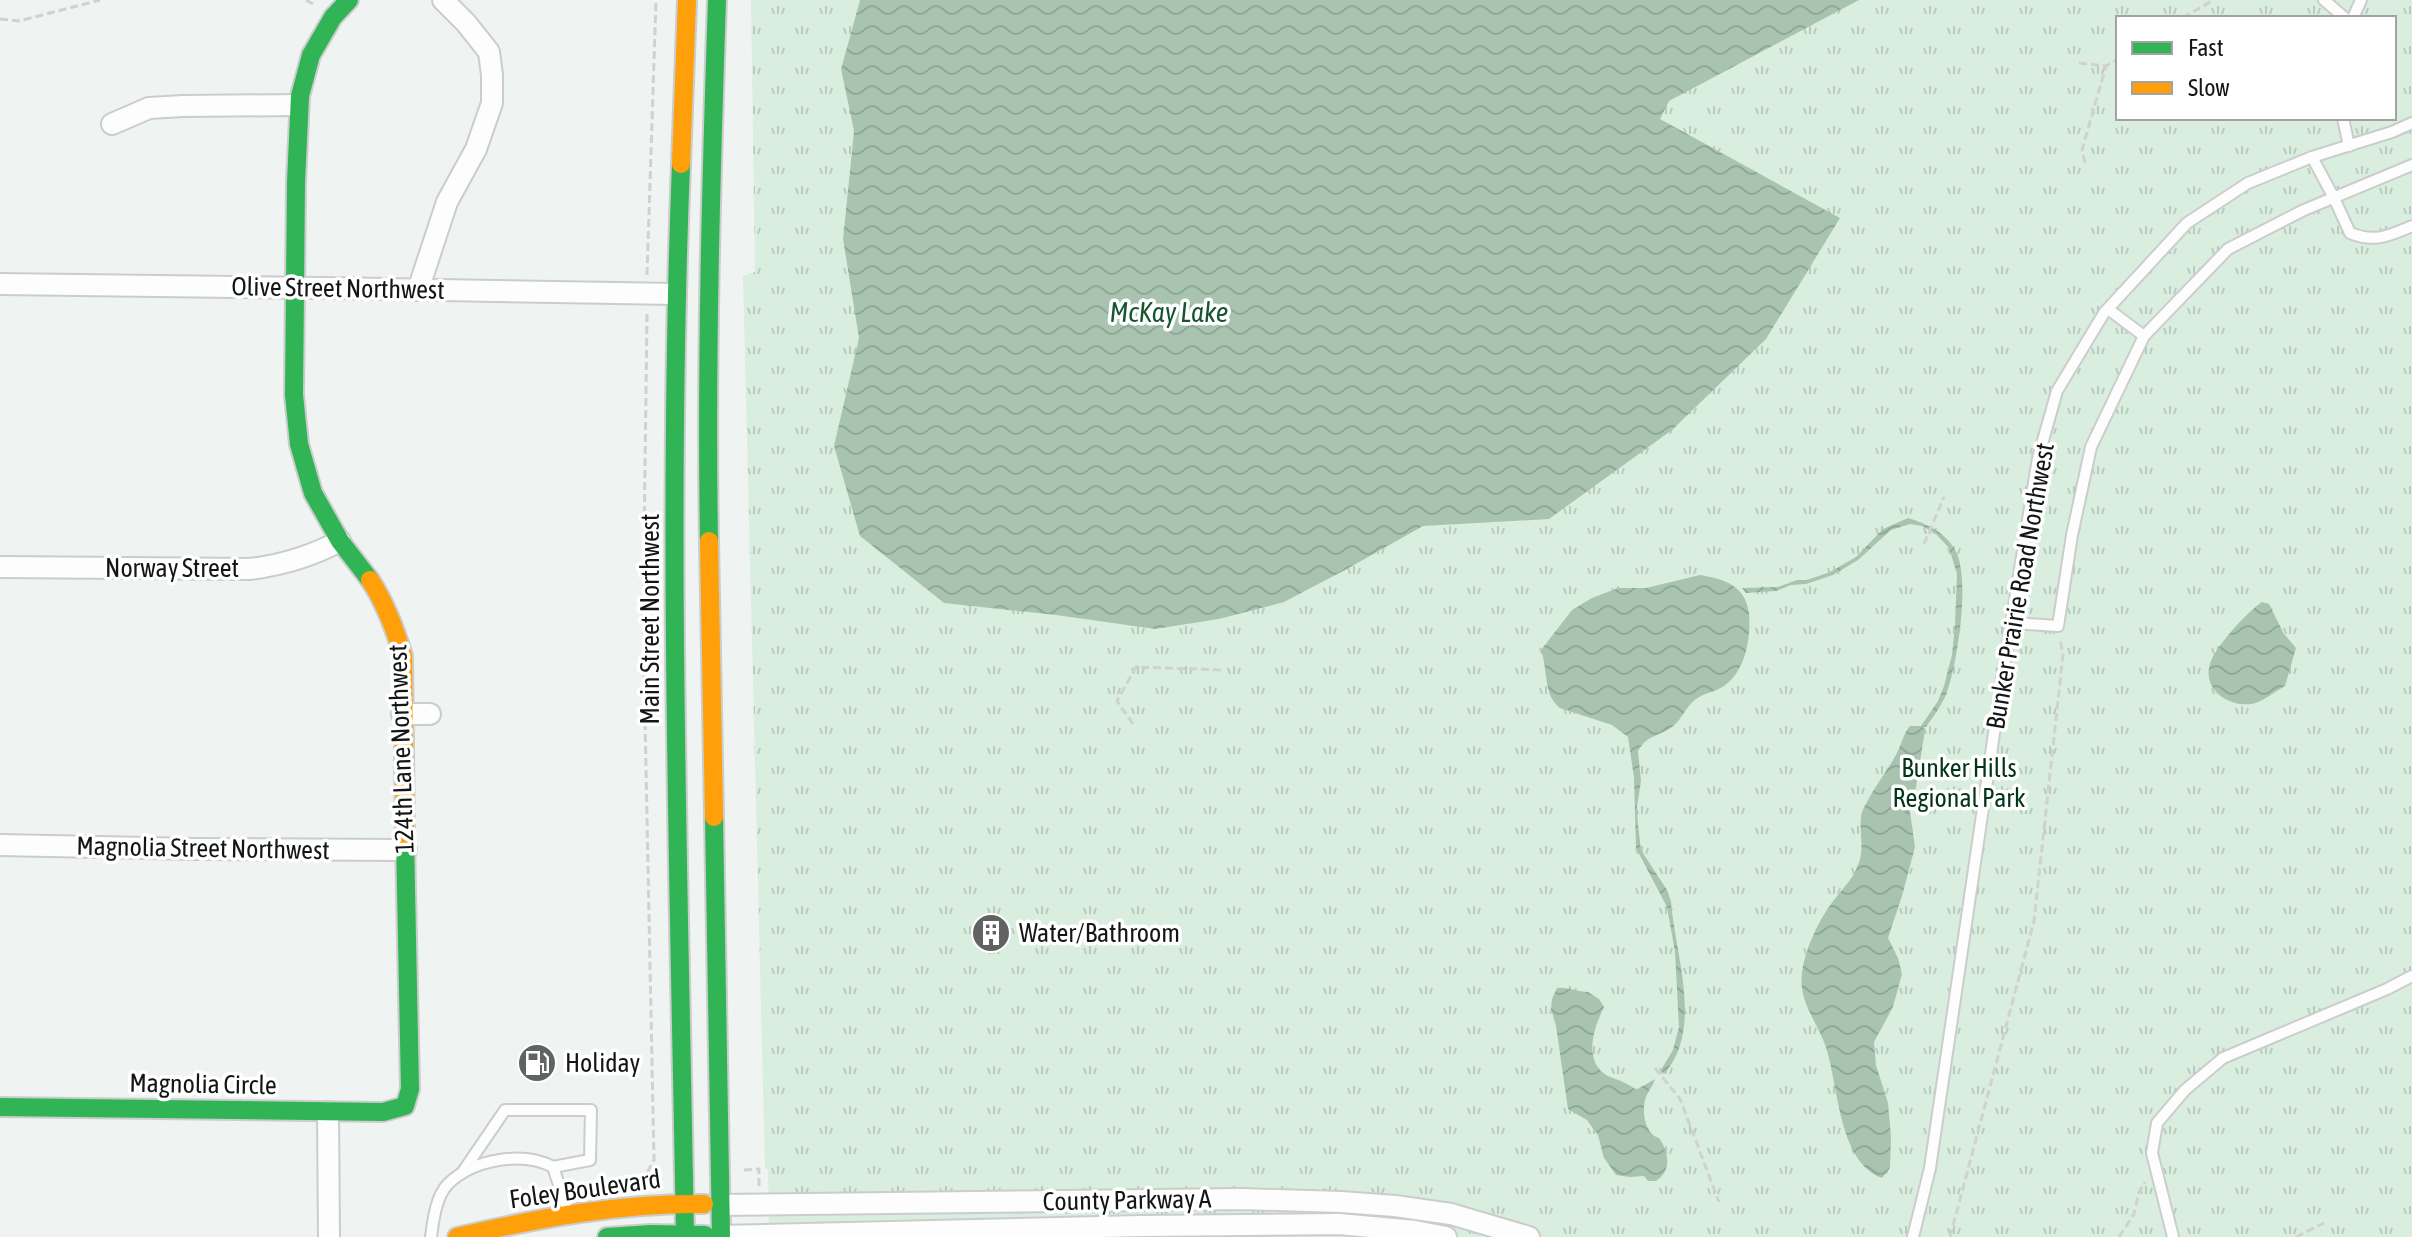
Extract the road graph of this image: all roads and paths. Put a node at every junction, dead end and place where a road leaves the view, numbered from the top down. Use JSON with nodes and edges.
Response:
{"nodes":[{"id":1,"x":100,"y":0,"type":"edge"},
{"id":2,"x":349,"y":0,"type":"edge"},
{"id":3,"x":443,"y":0,"type":"edge"},
{"id":4,"x":656,"y":0,"type":"edge"},
{"id":5,"x":687,"y":0,"type":"edge"},
{"id":6,"x":717,"y":0,"type":"edge"},
{"id":7,"x":2213,"y":0,"type":"edge"},
{"id":8,"x":2324,"y":0,"type":"edge"},
{"id":9,"x":2186,"y":16,"type":"edge"},
{"id":10,"x":2343,"y":16,"type":"edge"},
{"id":11,"x":0,"y":19,"type":"edge"},
{"id":12,"x":2116,"y":60,"type":"edge"},
{"id":13,"x":2079,"y":63,"type":"dead end"},
{"id":14,"x":2106,"y":66,"type":"junction"},
{"id":15,"x":298,"y":105,"type":"junction"},
{"id":16,"x":2343,"y":120,"type":"edge"},
{"id":17,"x":2412,"y":123,"type":"edge"},
{"id":18,"x":112,"y":124,"type":"dead end"},
{"id":19,"x":2349,"y":146,"type":"junction"},
{"id":20,"x":2312,"y":157,"type":"junction"},
{"id":21,"x":2085,"y":163,"type":"dead end"},
{"id":22,"x":2412,"y":165,"type":"edge"},
{"id":23,"x":2334,"y":198,"type":"junction"},
{"id":24,"x":2412,"y":226,"type":"edge"},
{"id":25,"x":647,"y":266,"type":"dead end"},
{"id":26,"x":0,"y":284,"type":"edge"},
{"id":27,"x":294,"y":286,"type":"junction"},
{"id":28,"x":418,"y":290,"type":"junction"},
{"id":29,"x":676,"y":294,"type":"junction"},
{"id":30,"x":2108,"y":309,"type":"junction"},
{"id":31,"x":647,"y":311,"type":"dead end"},
{"id":32,"x":2144,"y":336,"type":"junction"},
{"id":33,"x":1944,"y":497,"type":"dead end"},
{"id":34,"x":340,"y":541,"type":"junction"},
{"id":35,"x":1924,"y":544,"type":"dead end"},
{"id":36,"x":0,"y":567,"type":"edge"},
{"id":37,"x":2013,"y":623,"type":"junction"},
{"id":38,"x":2058,"y":626,"type":"junction"},
{"id":39,"x":1224,"y":670,"type":"dead end"},
{"id":40,"x":402,"y":714,"type":"junction"},
{"id":41,"x":430,"y":714,"type":"dead end"},
{"id":42,"x":1133,"y":724,"type":"dead end"},
{"id":43,"x":0,"y":845,"type":"edge"},
{"id":44,"x":406,"y":850,"type":"junction"},
{"id":45,"x":2412,"y":976,"type":"edge"},
{"id":46,"x":1655,"y":1068,"type":"dead end"},
{"id":47,"x":405,"y":1106,"type":"joint"},
{"id":48,"x":0,"y":1107,"type":"edge"},
{"id":49,"x":328,"y":1112,"type":"junction"},
{"id":50,"x":2154,"y":1164,"type":"junction"},
{"id":51,"x":553,"y":1167,"type":"junction"},
{"id":52,"x":648,"y":1171,"type":"dead end"},
{"id":53,"x":462,"y":1173,"type":"junction"},
{"id":54,"x":1719,"y":1202,"type":"dead end"},
{"id":55,"x":684,"y":1203,"type":"junction"},
{"id":56,"x":721,"y":1205,"type":"junction"},
{"id":57,"x":569,"y":1213,"type":"junction"},
{"id":58,"x":2324,"y":1223,"type":"dead end"},
{"id":59,"x":685,"y":1236,"type":"edge"},
{"id":60,"x":721,"y":1236,"type":"edge"},
{"id":61,"x":329,"y":1237,"type":"edge"},
{"id":62,"x":431,"y":1237,"type":"edge"},
{"id":63,"x":457,"y":1237,"type":"edge"},
{"id":64,"x":607,"y":1237,"type":"edge"},
{"id":65,"x":1446,"y":1237,"type":"edge"},
{"id":66,"x":1529,"y":1237,"type":"edge"},
{"id":67,"x":1913,"y":1237,"type":"edge"},
{"id":68,"x":1950,"y":1237,"type":"edge"},
{"id":69,"x":2119,"y":1237,"type":"edge"},
{"id":70,"x":2173,"y":1237,"type":"edge"},
{"id":71,"x":2296,"y":1237,"type":"edge"}],
"edges":[{"from":1,"to":11,"type":"path"},
{"from":2,"to":15,"type":"main road","name":"124th Lane Northwest"},
{"from":3,"to":28,"type":"street"},
{"from":4,"to":25,"type":"path"},
{"from":5,"to":29,"type":"main road","name":"Main Street Northwest"},
{"from":6,"to":56,"type":"main road"},
{"from":7,"to":9,"type":"path"},
{"from":8,"to":10,"type":"lane"},
{"from":12,"to":14,"type":"path"},
{"from":13,"to":14,"type":"path"},
{"from":14,"to":21,"type":"path"},
{"from":15,"to":18,"type":"street"},
{"from":15,"to":27,"type":"main road","name":"124th Lane Northwest"},
{"from":16,"to":19,"type":"lane"},
{"from":17,"to":19,"type":"lane","name":"Bunker Prairie Road Northwest"},
{"from":19,"to":20,"type":"lane","name":"Bunker Prairie Road Northwest"},
{"from":20,"to":23,"type":"lane"},
{"from":20,"to":30,"type":"lane","name":"Bunker Prairie Road Northwest"},
{"from":22,"to":23,"type":"lane"},
{"from":23,"to":24,"type":"lane"},
{"from":23,"to":32,"type":"lane"},
{"from":26,"to":27,"type":"street","name":"Olive Street Northwest"},
{"from":27,"to":28,"type":"street","name":"Olive Street Northwest"},
{"from":27,"to":34,"type":"main road","name":"124th Lane Northwest"},
{"from":28,"to":29,"type":"street","name":"Olive Street Northwest"},
{"from":29,"to":55,"type":"main road","name":"Main Street Northwest"},
{"from":30,"to":32,"type":"lane"},
{"from":30,"to":37,"type":"lane","name":"Bunker Prairie Road Northwest"},
{"from":31,"to":52,"type":"path"},
{"from":32,"to":38,"type":"lane"},
{"from":33,"to":35,"type":"path"},
{"from":34,"to":36,"type":"street","name":"Norway Street"},
{"from":34,"to":40,"type":"main road","name":"124th Lane Northwest"},
{"from":37,"to":38,"type":"lane"},
{"from":37,"to":67,"type":"lane","name":"Bunker Prairie Road Northwest"},
{"from":38,"to":68,"type":"path"},
{"from":39,"to":42,"type":"path"},
{"from":40,"to":41,"type":"street"},
{"from":40,"to":44,"type":"main road","name":"124th Lane Northwest"},
{"from":43,"to":44,"type":"street","name":"Magnolia Street Northwest"},
{"from":44,"to":47,"type":"main road","name":"124th Lane Northwest"},
{"from":45,"to":50,"type":"lane"},
{"from":46,"to":54,"type":"path"},
{"from":47,"to":49,"type":"main road","name":"Magnolia Circle"},
{"from":48,"to":49,"type":"main road","name":"Magnolia Circle"},
{"from":49,"to":61,"type":"street"},
{"from":50,"to":69,"type":"path"},
{"from":50,"to":70,"type":"lane"},
{"from":51,"to":53,"type":"lane"},
{"from":51,"to":53,"type":"lane"},
{"from":51,"to":57,"type":"lane"},
{"from":53,"to":62,"type":"lane"},
{"from":55,"to":56,"type":"main road","name":"Foley Boulevard"},
{"from":55,"to":57,"type":"main road","name":"Foley Boulevard"},
{"from":55,"to":59,"type":"main road","name":"Main Street Northwest"},
{"from":56,"to":60,"type":"main road"},
{"from":56,"to":66,"type":"street","name":"County Parkway A"},
{"from":57,"to":63,"type":"main road","name":"Foley Boulevard"},
{"from":58,"to":71,"type":"path"},
{"from":59,"to":60,"type":"main road","name":"Foley Boulevard"},
{"from":59,"to":64,"type":"main road","name":"Foley Boulevard"},
{"from":60,"to":65,"type":"street","name":"County Parkway A"}]}
